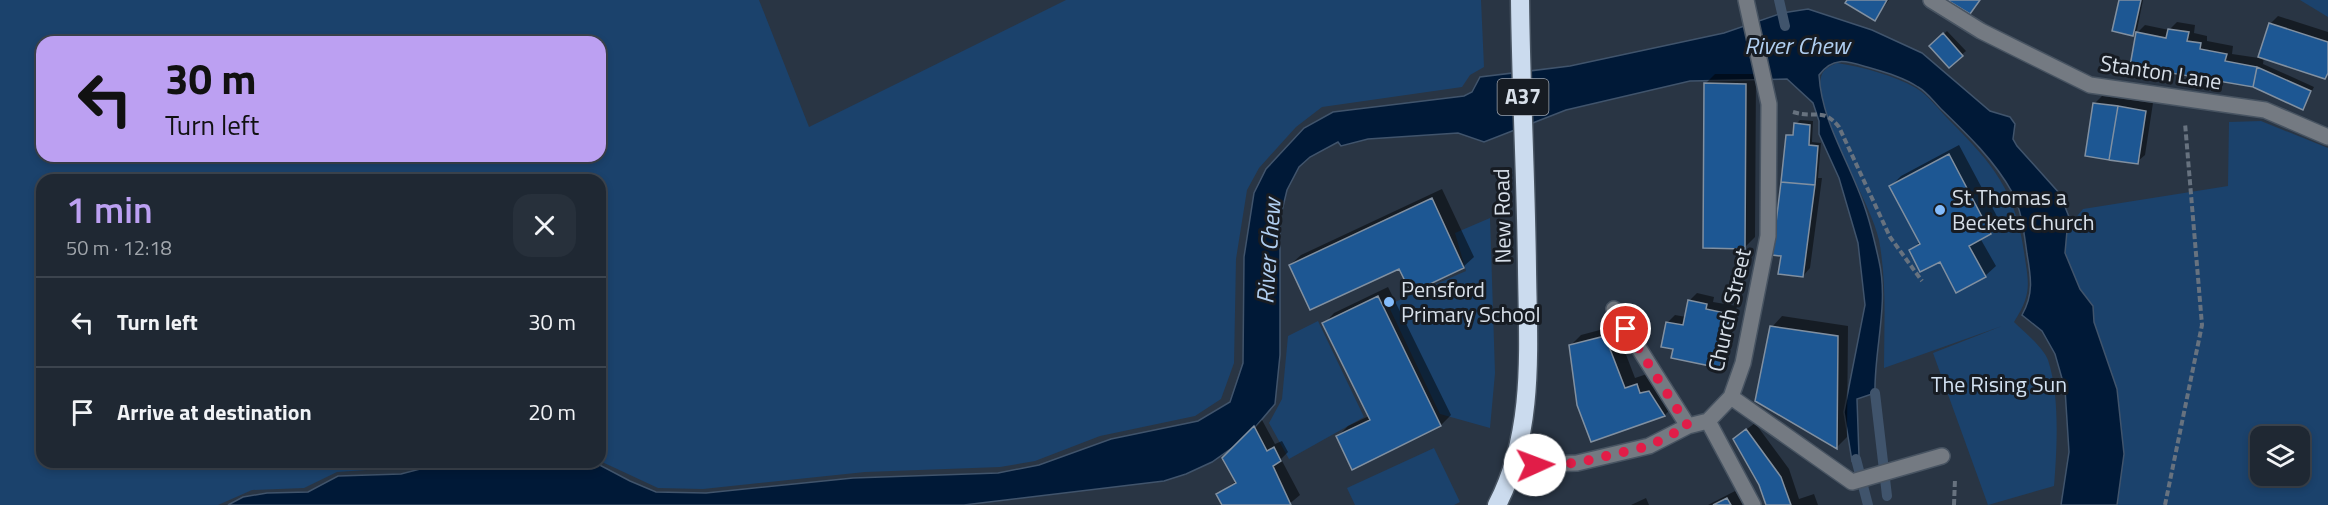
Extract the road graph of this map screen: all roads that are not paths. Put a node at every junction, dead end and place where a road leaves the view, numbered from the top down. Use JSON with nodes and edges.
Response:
{"nodes":[{"id":1,"x":1520,"y":0,"type":"edge"},
{"id":2,"x":1931,"y":0,"type":"edge"},
{"id":3,"x":1748,"y":4,"type":"edge"},
{"id":4,"x":2328,"y":137,"type":"edge"},
{"id":5,"x":1614,"y":309,"type":"dead end"},
{"id":6,"x":1731,"y":397,"type":"junction"},
{"id":7,"x":1708,"y":421,"type":"junction"},
{"id":8,"x":1688,"y":426,"type":"junction"},
{"id":9,"x":1942,"y":456,"type":"dead end"},
{"id":10,"x":1515,"y":465,"type":"junction"},
{"id":11,"x":1497,"y":505,"type":"edge"},
{"id":12,"x":1753,"y":505,"type":"edge"}],
"edges":[{"from":1,"to":10,"type":"highway","name":"New Road","number":"A37"},
{"from":2,"to":4,"type":"street","name":"Stanton Lane"},
{"from":3,"to":6,"type":"street","name":"Church Street"},
{"from":5,"to":8,"type":"street"},
{"from":6,"to":7,"type":"street","name":"Church Street"},
{"from":6,"to":9,"type":"street"},
{"from":7,"to":8,"type":"street"},
{"from":7,"to":12,"type":"street"},
{"from":8,"to":10,"type":"street"},
{"from":10,"to":11,"type":"highway","number":"A37"}]}
